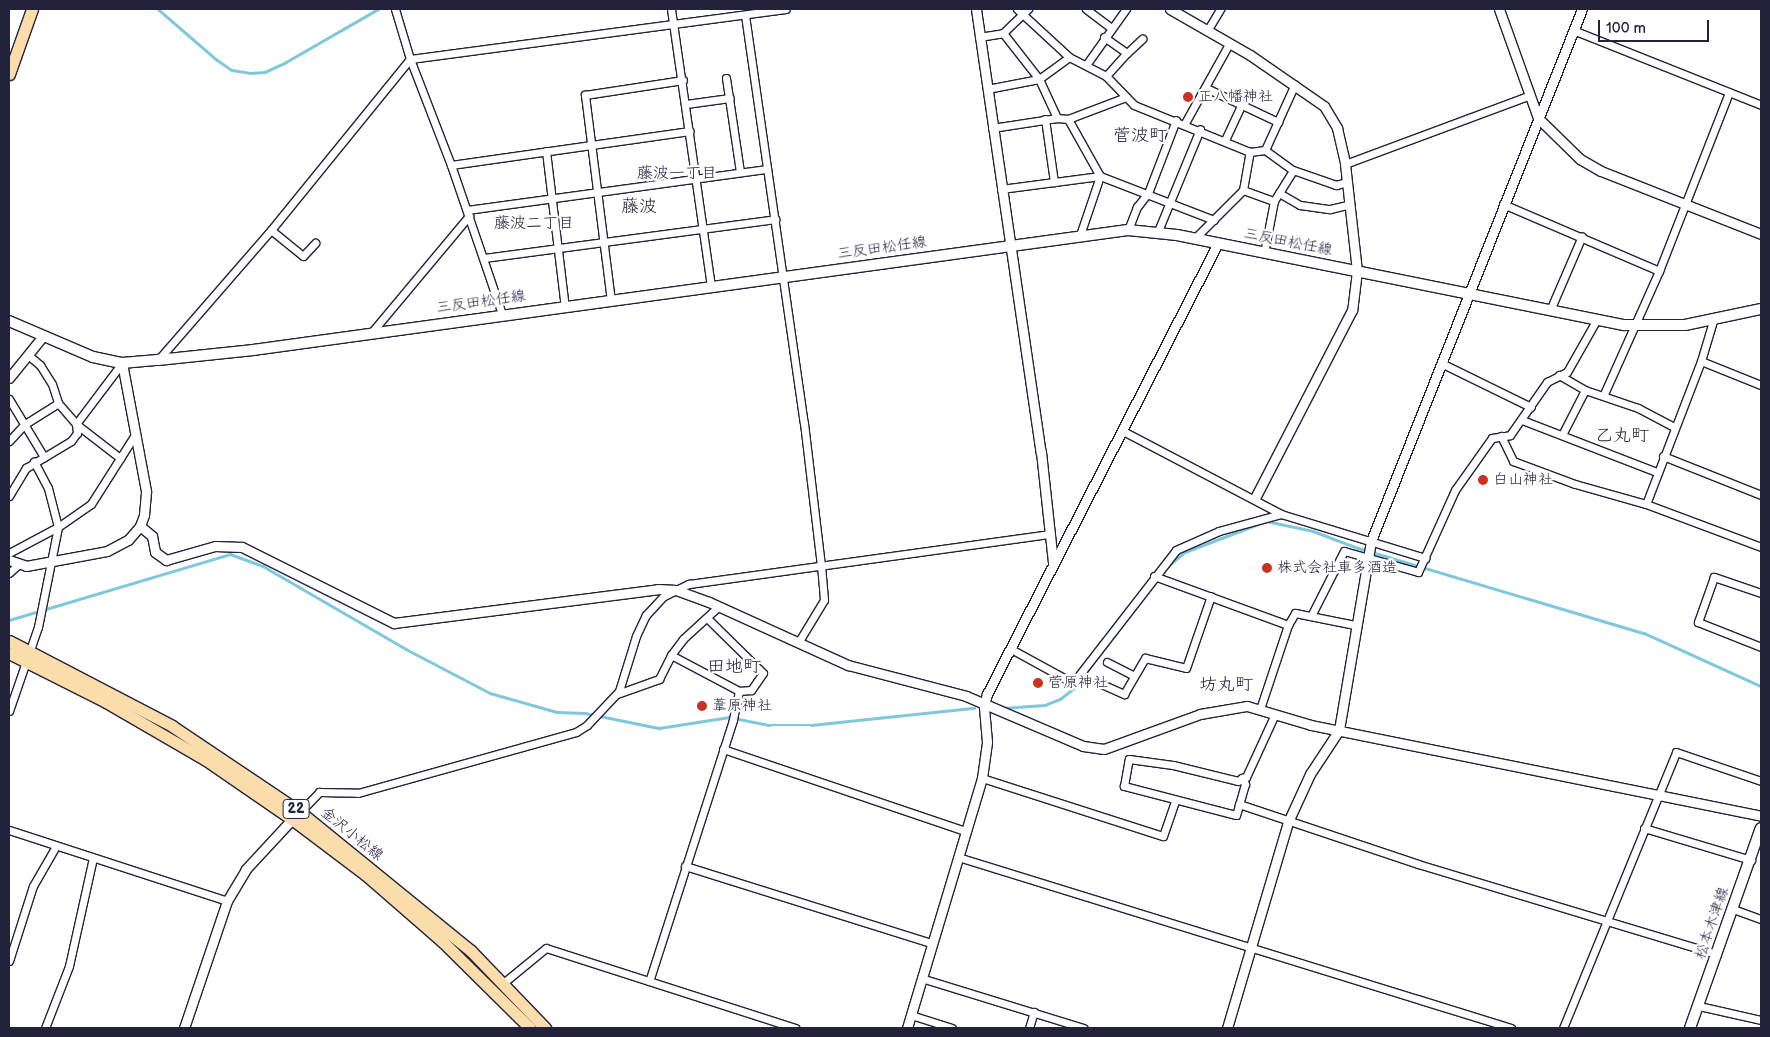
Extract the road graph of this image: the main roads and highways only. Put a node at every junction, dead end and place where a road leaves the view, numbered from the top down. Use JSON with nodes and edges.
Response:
{"nodes":[{"id":1,"x":32,"y":9,"type":"edge"},
{"id":2,"x":9,"y":74,"type":"edge"},
{"id":3,"x":1761,"y":309,"type":"edge"},
{"id":4,"x":9,"y":322,"type":"edge"},
{"id":5,"x":9,"y":641,"type":"edge"},
{"id":6,"x":9,"y":652,"type":"edge"},
{"id":7,"x":27,"y":656,"type":"junction"},
{"id":8,"x":296,"y":815,"type":"junction"},
{"id":9,"x":1761,"y":828,"type":"edge"},
{"id":10,"x":530,"y":1028,"type":"edge"},
{"id":11,"x":545,"y":1028,"type":"edge"},
{"id":12,"x":1690,"y":1028,"type":"edge"}],
"edges":[{"from":1,"to":2,"type":"main road"},
{"from":3,"to":4,"type":"main road","name":"三反田松任線"},
{"from":5,"to":7,"type":"main road","name":"金沢小松線","number":"22"},
{"from":6,"to":7,"type":"main road","name":"金沢小松線","number":"22"},
{"from":7,"to":8,"type":"main road","name":"金沢小松線","number":"22"},
{"from":8,"to":10,"type":"main road","name":"金沢小松線","number":"22"},
{"from":8,"to":11,"type":"main road","name":"金沢小松線","number":"22"},
{"from":9,"to":12,"type":"main road","name":"松本木津線"}]}
